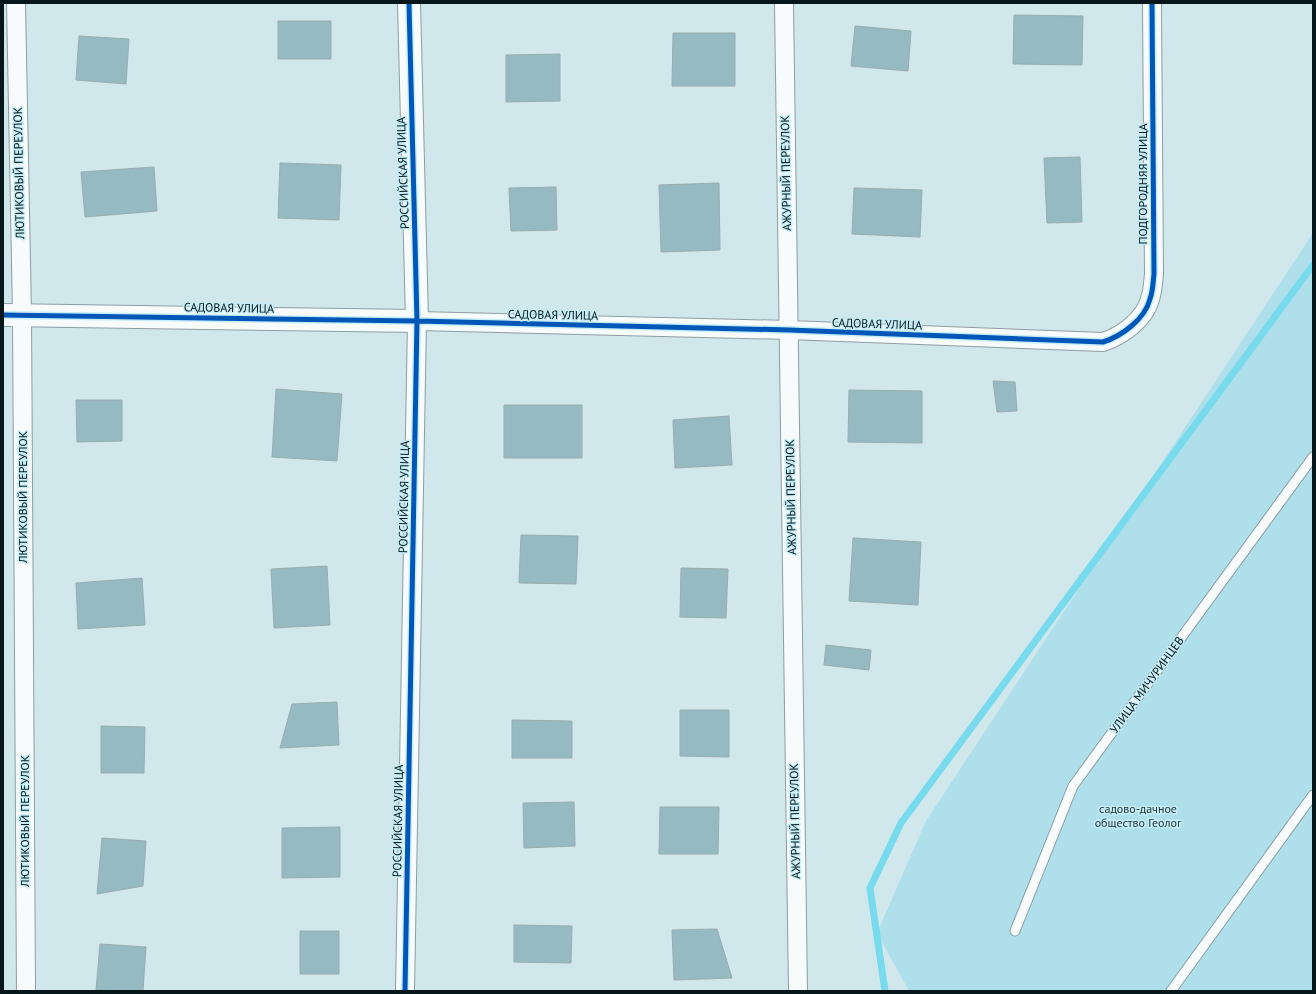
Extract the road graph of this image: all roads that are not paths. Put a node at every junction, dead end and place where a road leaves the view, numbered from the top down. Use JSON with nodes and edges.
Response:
{"nodes":[{"id":1,"x":16,"y":3,"type":"edge"},
{"id":2,"x":408,"y":3,"type":"edge"},
{"id":3,"x":784,"y":3,"type":"edge"},
{"id":4,"x":1152,"y":3,"type":"edge"},
{"id":5,"x":12,"y":314,"type":"edge"},
{"id":6,"x":417,"y":322,"type":"junction"},
{"id":7,"x":789,"y":330,"type":"junction"},
{"id":8,"x":1103,"y":342,"type":"joint"},
{"id":9,"x":1313,"y":457,"type":"edge"},
{"id":10,"x":1313,"y":795,"type":"edge"},
{"id":11,"x":1015,"y":931,"type":"dead end"},
{"id":12,"x":26,"y":991,"type":"edge"},
{"id":13,"x":405,"y":991,"type":"edge"},
{"id":14,"x":798,"y":991,"type":"edge"},
{"id":15,"x":1170,"y":991,"type":"edge"}],
"edges":[{"from":1,"to":5,"type":"street","name":"ЛЮТИКОВЫЙ ПЕРЕУЛОК"},
{"from":2,"to":6,"type":"street","name":"РОССИЙСКАЯ УЛИЦА"},
{"from":3,"to":7,"type":"street","name":"АЖУРНЫЙ ПЕРЕУЛОК"},
{"from":4,"to":8,"type":"street","name":"ПОДГОРОДНЯЯ УЛИЦА"},
{"from":5,"to":6,"type":"street","name":"САДОВАЯ УЛИЦА"},
{"from":5,"to":12,"type":"street","name":"ЛЮТИКОВЫЙ ПЕРЕУЛОК"},
{"from":6,"to":7,"type":"street","name":"САДОВАЯ УЛИЦА"},
{"from":6,"to":13,"type":"street","name":"РОССИЙСКАЯ УЛИЦА"},
{"from":7,"to":8,"type":"street","name":"САДОВАЯ УЛИЦА"},
{"from":7,"to":14,"type":"street","name":"АЖУРНЫЙ ПЕРЕУЛОК"},
{"from":9,"to":11,"type":"lane","name":"УЛИЦА МИЧУРИНЦЕВ"},
{"from":10,"to":15,"type":"lane"}]}
